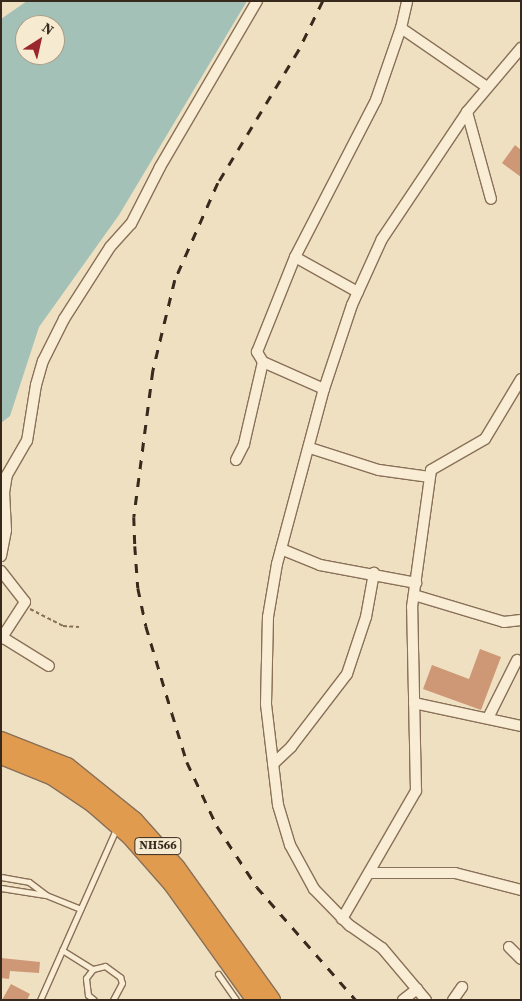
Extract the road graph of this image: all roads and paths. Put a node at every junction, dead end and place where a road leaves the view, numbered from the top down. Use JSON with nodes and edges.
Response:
{"nodes":[{"id":1,"x":257,"y":1,"type":"edge"},
{"id":2,"x":407,"y":1,"type":"edge"},
{"id":3,"x":401,"y":28,"type":"junction"},
{"id":4,"x":521,"y":48,"type":"edge"},
{"id":5,"x":487,"y":87,"type":"junction"},
{"id":6,"x":467,"y":112,"type":"junction"},
{"id":7,"x":491,"y":199,"type":"dead end"},
{"id":8,"x":295,"y":257,"type":"junction"},
{"id":9,"x":358,"y":292,"type":"junction"},
{"id":10,"x":262,"y":362,"type":"junction"},
{"id":11,"x":521,"y":379,"type":"edge"},
{"id":12,"x":324,"y":389,"type":"junction"},
{"id":13,"x":310,"y":448,"type":"junction"},
{"id":14,"x":236,"y":460,"type":"dead end"},
{"id":15,"x":430,"y":477,"type":"junction"},
{"id":16,"x":2,"y":493,"type":"edge"},
{"id":17,"x":281,"y":549,"type":"junction"},
{"id":18,"x":1,"y":556,"type":"edge"},
{"id":19,"x":1,"y":571,"type":"edge"},
{"id":20,"x":374,"y":573,"type":"junction"},
{"id":21,"x":416,"y":583,"type":"junction"},
{"id":22,"x":414,"y":595,"type":"junction"},
{"id":23,"x":25,"y":602,"type":"junction"},
{"id":24,"x":521,"y":620,"type":"edge"},
{"id":25,"x":79,"y":627,"type":"dead end"},
{"id":26,"x":2,"y":638,"type":"edge"},
{"id":27,"x":517,"y":660,"type":"dead end"},
{"id":28,"x":50,"y":666,"type":"dead end"},
{"id":29,"x":414,"y":703,"type":"junction"},
{"id":30,"x":488,"y":718,"type":"junction"},
{"id":31,"x":521,"y":726,"type":"edge"},
{"id":32,"x":1,"y":741,"type":"edge"},
{"id":33,"x":1,"y":755,"type":"edge"},
{"id":34,"x":273,"y":764,"type":"junction"},
{"id":35,"x":118,"y":825,"type":"junction"},
{"id":36,"x":369,"y":872,"type":"junction"},
{"id":37,"x":1,"y":877,"type":"edge"},
{"id":38,"x":1,"y":888,"type":"edge"},
{"id":39,"x":521,"y":890,"type":"edge"},
{"id":40,"x":46,"y":895,"type":"junction"},
{"id":41,"x":80,"y":909,"type":"junction"},
{"id":42,"x":342,"y":919,"type":"junction"},
{"id":43,"x":509,"y":947,"type":"dead end"},
{"id":44,"x":62,"y":950,"type":"junction"},
{"id":45,"x":521,"y":959,"type":"edge"},
{"id":46,"x":93,"y":969,"type":"junction"},
{"id":47,"x":218,"y":974,"type":"dead end"},
{"id":48,"x":462,"y":986,"type":"dead end"},
{"id":49,"x":417,"y":989,"type":"junction"},
{"id":50,"x":40,"y":1000,"type":"edge"},
{"id":51,"x":94,"y":1000,"type":"edge"},
{"id":52,"x":113,"y":1000,"type":"edge"},
{"id":53,"x":236,"y":1000,"type":"edge"},
{"id":54,"x":256,"y":1000,"type":"edge"},
{"id":55,"x":271,"y":1000,"type":"edge"},
{"id":56,"x":402,"y":1000,"type":"edge"},
{"id":57,"x":426,"y":1000,"type":"edge"},
{"id":58,"x":453,"y":1000,"type":"edge"}],
"edges":[{"from":1,"to":16,"type":"street"},
{"from":2,"to":3,"type":"street"},
{"from":3,"to":5,"type":"street"},
{"from":3,"to":8,"type":"street"},
{"from":4,"to":5,"type":"street"},
{"from":5,"to":6,"type":"street"},
{"from":6,"to":7,"type":"street"},
{"from":6,"to":9,"type":"street"},
{"from":8,"to":9,"type":"street"},
{"from":8,"to":10,"type":"street"},
{"from":9,"to":12,"type":"street"},
{"from":10,"to":12,"type":"street"},
{"from":10,"to":14,"type":"street"},
{"from":11,"to":15,"type":"street"},
{"from":12,"to":13,"type":"street"},
{"from":13,"to":15,"type":"street"},
{"from":13,"to":17,"type":"street"},
{"from":15,"to":21,"type":"street"},
{"from":16,"to":18,"type":"street"},
{"from":17,"to":20,"type":"street"},
{"from":17,"to":34,"type":"street"},
{"from":19,"to":23,"type":"street"},
{"from":20,"to":21,"type":"street"},
{"from":20,"to":34,"type":"street"},
{"from":21,"to":22,"type":"street"},
{"from":22,"to":24,"type":"street"},
{"from":22,"to":29,"type":"street"},
{"from":23,"to":25,"type":"path"},
{"from":23,"to":26,"type":"street"},
{"from":26,"to":28,"type":"street"},
{"from":27,"to":30,"type":"street"},
{"from":29,"to":30,"type":"street"},
{"from":29,"to":36,"type":"street"},
{"from":30,"to":31,"type":"street"},
{"from":32,"to":55,"type":"highway","number":"NH566"},
{"from":33,"to":35,"type":"highway","number":"NH566"},
{"from":34,"to":42,"type":"street"},
{"from":35,"to":41,"type":"lane"},
{"from":35,"to":54,"type":"highway","number":"NH566"},
{"from":36,"to":39,"type":"street"},
{"from":36,"to":42,"type":"street"},
{"from":37,"to":40,"type":"lane"},
{"from":38,"to":40,"type":"lane"},
{"from":40,"to":41,"type":"lane"},
{"from":41,"to":44,"type":"lane"},
{"from":42,"to":49,"type":"street"},
{"from":43,"to":45,"type":"street"},
{"from":44,"to":46,"type":"lane"},
{"from":44,"to":50,"type":"lane"},
{"from":46,"to":51,"type":"lane"},
{"from":46,"to":52,"type":"lane"},
{"from":47,"to":53,"type":"lane"},
{"from":48,"to":58,"type":"street"},
{"from":49,"to":56,"type":"street"},
{"from":49,"to":57,"type":"street"}]}
